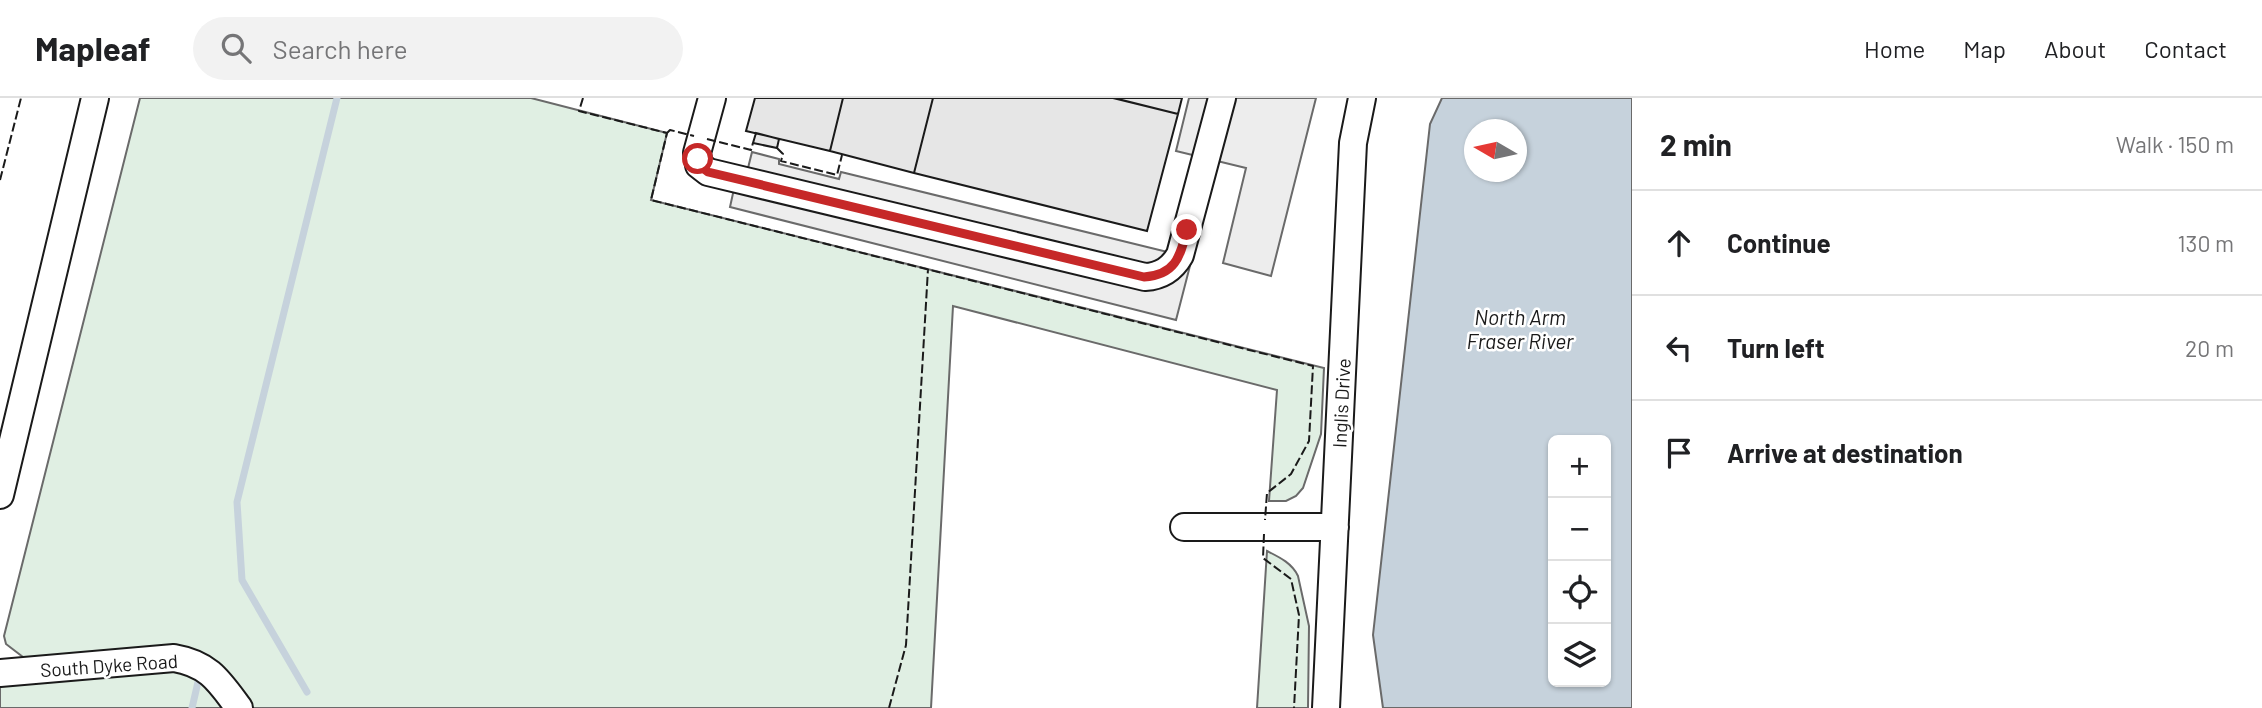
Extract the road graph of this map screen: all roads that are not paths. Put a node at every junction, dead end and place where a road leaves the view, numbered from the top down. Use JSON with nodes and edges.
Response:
{"nodes":[{"id":1,"x":95,"y":98,"type":"edge"},
{"id":2,"x":712,"y":98,"type":"edge"},
{"id":3,"x":1222,"y":98,"type":"edge"},
{"id":4,"x":1362,"y":98,"type":"edge"},
{"id":5,"x":0,"y":495,"type":"edge"},
{"id":6,"x":1184,"y":527,"type":"dead end"},
{"id":7,"x":1335,"y":527,"type":"junction"},
{"id":8,"x":0,"y":673,"type":"edge"},
{"id":9,"x":239,"y":708,"type":"edge"},
{"id":10,"x":1326,"y":708,"type":"edge"}],
"edges":[{"from":1,"to":5,"type":"street"},
{"from":2,"to":3,"type":"street"},
{"from":4,"to":7,"type":"street","name":"Inglis Drive"},
{"from":6,"to":7,"type":"street"},
{"from":7,"to":10,"type":"street","name":"Inglis Drive"},
{"from":8,"to":9,"type":"street","name":"South Dyke Road"}]}
